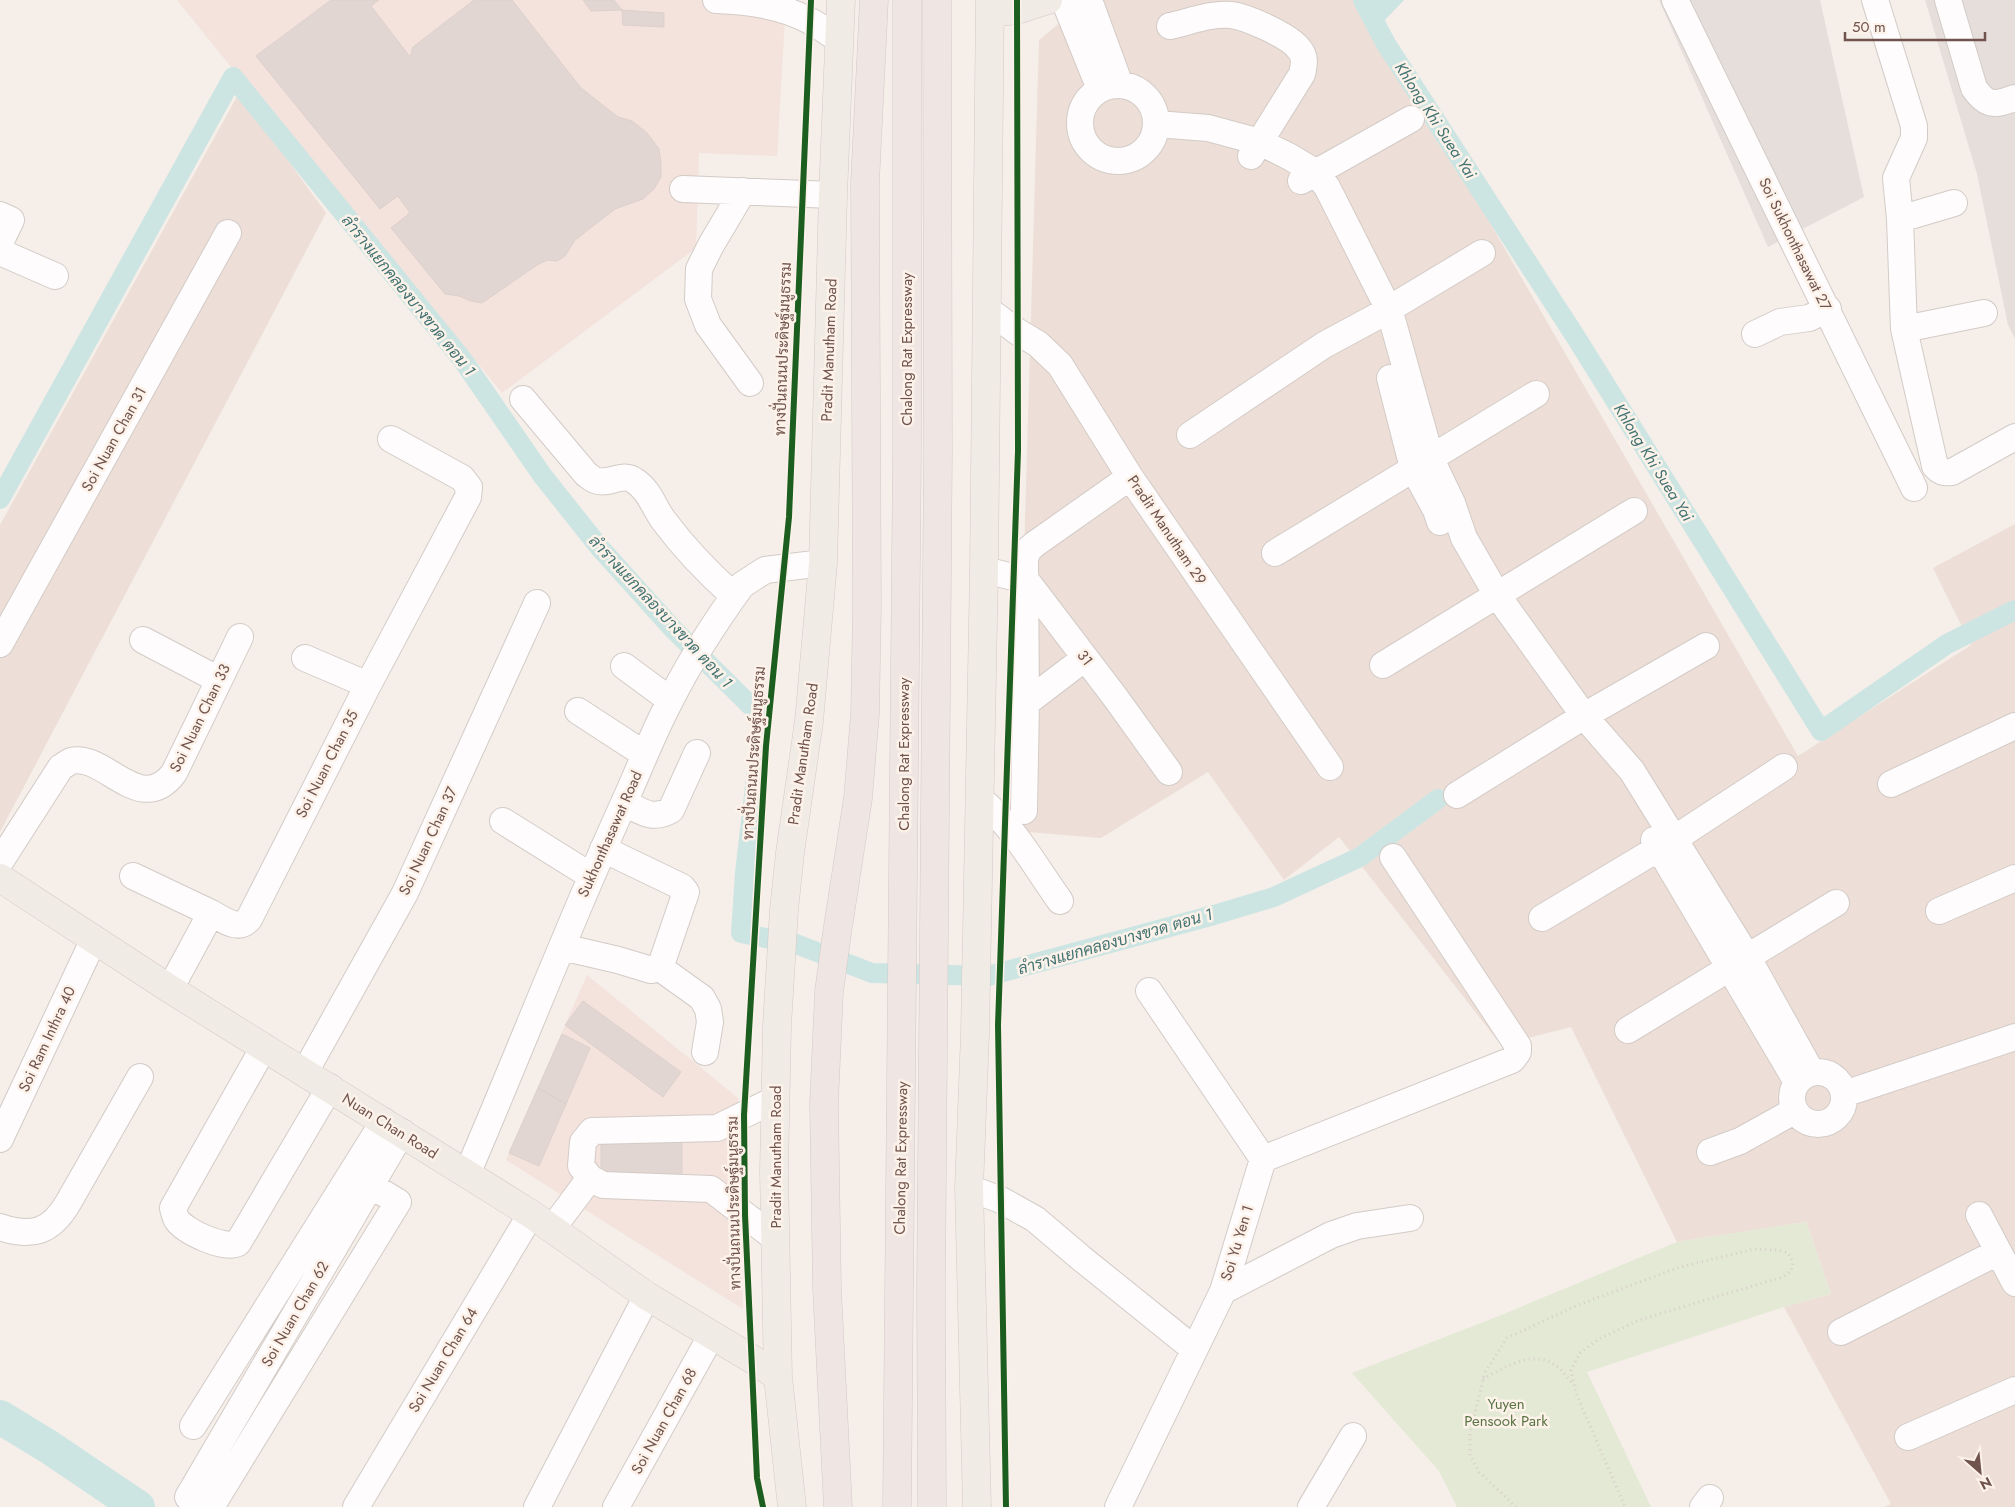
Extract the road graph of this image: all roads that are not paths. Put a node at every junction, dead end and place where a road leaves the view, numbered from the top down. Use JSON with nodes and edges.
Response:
{"nodes":[{"id":1,"x":716,"y":0,"type":"edge"},
{"id":2,"x":841,"y":0,"type":"edge"},
{"id":3,"x":874,"y":0,"type":"edge"},
{"id":4,"x":907,"y":0,"type":"edge"},
{"id":5,"x":937,"y":0,"type":"edge"},
{"id":6,"x":1048,"y":0,"type":"edge"},
{"id":7,"x":1064,"y":0,"type":"edge"},
{"id":8,"x":1089,"y":0,"type":"edge"},
{"id":9,"x":1675,"y":0,"type":"edge"},
{"id":10,"x":1875,"y":0,"type":"edge"},
{"id":11,"x":1948,"y":0,"type":"edge"},
{"id":12,"x":990,"y":7,"type":"edge"},
{"id":13,"x":1170,"y":26,"type":"dead end"},
{"id":14,"x":839,"y":40,"type":"junction"},
{"id":15,"x":1110,"y":87,"type":"junction"},
{"id":16,"x":2015,"y":98,"type":"edge"},
{"id":17,"x":1411,"y":119,"type":"dead end"},
{"id":18,"x":1154,"y":132,"type":"junction"},
{"id":19,"x":1255,"y":149,"type":"junction"},
{"id":20,"x":1308,"y":177,"type":"junction"},
{"id":21,"x":683,"y":188,"type":"dead end"},
{"id":22,"x":743,"y":191,"type":"junction"},
{"id":23,"x":833,"y":195,"type":"junction"},
{"id":24,"x":1954,"y":203,"type":"dead end"},
{"id":25,"x":0,"y":215,"type":"edge"},
{"id":26,"x":1900,"y":219,"type":"junction"},
{"id":27,"x":228,"y":234,"type":"dead end"},
{"id":28,"x":0,"y":243,"type":"edge"},
{"id":29,"x":0,"y":252,"type":"edge"},
{"id":30,"x":1482,"y":253,"type":"dead end"},
{"id":31,"x":55,"y":276,"type":"dead end"},
{"id":32,"x":1828,"y":309,"type":"junction"},
{"id":33,"x":988,"y":310,"type":"junction"},
{"id":34,"x":1984,"y":313,"type":"dead end"},
{"id":35,"x":1381,"y":314,"type":"junction"},
{"id":36,"x":1904,"y":329,"type":"junction"},
{"id":37,"x":1755,"y":334,"type":"dead end"},
{"id":38,"x":750,"y":383,"type":"dead end"},
{"id":39,"x":1536,"y":394,"type":"dead end"},
{"id":40,"x":523,"y":398,"type":"dead end"},
{"id":41,"x":1190,"y":436,"type":"dead end"},
{"id":42,"x":2015,"y":436,"type":"edge"},
{"id":43,"x":391,"y":439,"type":"dead end"},
{"id":44,"x":1422,"y":463,"type":"junction"},
{"id":45,"x":1130,"y":477,"type":"junction"},
{"id":46,"x":1914,"y":488,"type":"dead end"},
{"id":47,"x":1634,"y":511,"type":"dead end"},
{"id":48,"x":1275,"y":552,"type":"dead end"},
{"id":49,"x":823,"y":563,"type":"junction"},
{"id":50,"x":984,"y":570,"type":"junction"},
{"id":51,"x":1026,"y":580,"type":"junction"},
{"id":52,"x":734,"y":596,"type":"junction"},
{"id":53,"x":1490,"y":600,"type":"junction"},
{"id":54,"x":537,"y":603,"type":"dead end"},
{"id":55,"x":240,"y":636,"type":"dead end"},
{"id":56,"x":143,"y":640,"type":"dead end"},
{"id":57,"x":0,"y":644,"type":"edge"},
{"id":58,"x":1706,"y":646,"type":"dead end"},
{"id":59,"x":305,"y":658,"type":"dead end"},
{"id":60,"x":1085,"y":658,"type":"junction"},
{"id":61,"x":1383,"y":665,"type":"dead end"},
{"id":62,"x":624,"y":666,"type":"dead end"},
{"id":63,"x":219,"y":680,"type":"junction"},
{"id":64,"x":368,"y":686,"type":"junction"},
{"id":65,"x":670,"y":700,"type":"junction"},
{"id":66,"x":1026,"y":703,"type":"junction"},
{"id":67,"x":578,"y":711,"type":"dead end"},
{"id":68,"x":1577,"y":721,"type":"junction"},
{"id":69,"x":2015,"y":726,"type":"edge"},
{"id":70,"x":697,"y":753,"type":"dead end"},
{"id":71,"x":644,"y":754,"type":"junction"},
{"id":72,"x":1330,"y":767,"type":"dead end"},
{"id":73,"x":1784,"y":767,"type":"dead end"},
{"id":74,"x":1169,"y":772,"type":"dead end"},
{"id":75,"x":1891,"y":784,"type":"dead end"},
{"id":76,"x":1457,"y":795,"type":"dead end"},
{"id":77,"x":980,"y":799,"type":"junction"},
{"id":78,"x":624,"y":803,"type":"junction"},
{"id":79,"x":1024,"y":811,"type":"dead end"},
{"id":80,"x":503,"y":821,"type":"dead end"},
{"id":81,"x":1666,"y":843,"type":"junction"},
{"id":82,"x":603,"y":850,"type":"junction"},
{"id":83,"x":1393,"y":857,"type":"dead end"},
{"id":84,"x":0,"y":862,"type":"edge"},
{"id":85,"x":133,"y":876,"type":"dead end"},
{"id":86,"x":590,"y":876,"type":"junction"},
{"id":87,"x":0,"y":878,"type":"edge"},
{"id":88,"x":2015,"y":878,"type":"edge"},
{"id":89,"x":1060,"y":901,"type":"dead end"},
{"id":90,"x":1836,"y":903,"type":"dead end"},
{"id":91,"x":1939,"y":911,"type":"dead end"},
{"id":92,"x":211,"y":913,"type":"junction"},
{"id":93,"x":1542,"y":918,"type":"dead end"},
{"id":94,"x":94,"y":939,"type":"junction"},
{"id":95,"x":562,"y":947,"type":"junction"},
{"id":96,"x":1738,"y":963,"type":"junction"},
{"id":97,"x":660,"y":968,"type":"junction"},
{"id":98,"x":170,"y":988,"type":"junction"},
{"id":99,"x":1148,"y":991,"type":"dead end"},
{"id":100,"x":1628,"y":1030,"type":"dead end"},
{"id":101,"x":2015,"y":1037,"type":"edge"},
{"id":102,"x":264,"y":1047,"type":"junction"},
{"id":103,"x":705,"y":1052,"type":"dead end"},
{"id":104,"x":306,"y":1072,"type":"junction"},
{"id":105,"x":140,"y":1077,"type":"dead end"},
{"id":106,"x":1805,"y":1077,"type":"junction"},
{"id":107,"x":330,"y":1087,"type":"junction"},
{"id":108,"x":1844,"y":1094,"type":"junction"},
{"id":109,"x":776,"y":1099,"type":"junction"},
{"id":110,"x":1794,"y":1111,"type":"junction"},
{"id":111,"x":393,"y":1127,"type":"junction"},
{"id":112,"x":0,"y":1139,"type":"edge"},
{"id":113,"x":1710,"y":1152,"type":"dead end"},
{"id":114,"x":1263,"y":1159,"type":"junction"},
{"id":115,"x":467,"y":1174,"type":"junction"},
{"id":116,"x":590,"y":1178,"type":"junction"},
{"id":117,"x":969,"y":1188,"type":"junction"},
{"id":118,"x":531,"y":1214,"type":"junction"},
{"id":119,"x":1979,"y":1215,"type":"dead end"},
{"id":120,"x":1410,"y":1218,"type":"dead end"},
{"id":121,"x":0,"y":1227,"type":"edge"},
{"id":122,"x":552,"y":1229,"type":"junction"},
{"id":123,"x":776,"y":1238,"type":"junction"},
{"id":124,"x":1998,"y":1252,"type":"junction"},
{"id":125,"x":2015,"y":1283,"type":"edge"},
{"id":126,"x":1223,"y":1291,"type":"junction"},
{"id":127,"x":647,"y":1296,"type":"junction"},
{"id":128,"x":1841,"y":1332,"type":"dead end"},
{"id":129,"x":711,"y":1336,"type":"junction"},
{"id":130,"x":1194,"y":1349,"type":"junction"},
{"id":131,"x":778,"y":1377,"type":"junction"},
{"id":132,"x":2015,"y":1390,"type":"edge"},
{"id":133,"x":193,"y":1426,"type":"dead end"},
{"id":134,"x":1353,"y":1436,"type":"dead end"},
{"id":135,"x":1908,"y":1437,"type":"dead end"},
{"id":136,"x":203,"y":1504,"type":"edge"},
{"id":137,"x":980,"y":1505,"type":"edge"},
{"id":138,"x":356,"y":1507,"type":"edge"},
{"id":139,"x":537,"y":1507,"type":"edge"},
{"id":140,"x":616,"y":1507,"type":"edge"},
{"id":141,"x":792,"y":1507,"type":"edge"},
{"id":142,"x":838,"y":1507,"type":"edge"},
{"id":143,"x":897,"y":1507,"type":"edge"},
{"id":144,"x":932,"y":1507,"type":"edge"},
{"id":145,"x":1118,"y":1507,"type":"edge"},
{"id":146,"x":1311,"y":1507,"type":"edge"}],
"edges":[{"from":1,"to":14,"type":"street"},
{"from":2,"to":14,"type":"main road","name":"Pradit Manutham Road"},
{"from":3,"to":142,"type":"highway"},
{"from":4,"to":143,"type":"highway","name":"Chalong Rat Expressway"},
{"from":5,"to":144,"type":"highway","name":"Chalong Rat Expressway"},
{"from":6,"to":12,"type":"main road"},
{"from":7,"to":15,"type":"street"},
{"from":8,"to":15,"type":"street"},
{"from":9,"to":32,"type":"street","name":"Soi Sukhonthasawat 27"},
{"from":10,"to":26,"type":"street"},
{"from":11,"to":16,"type":"street"},
{"from":12,"to":33,"type":"main road"},
{"from":13,"to":19,"type":"street"},
{"from":14,"to":23,"type":"main road","name":"Pradit Manutham Road"},
{"from":15,"to":18,"type":"street"},
{"from":15,"to":18,"type":"street"},
{"from":17,"to":20,"type":"street"},
{"from":18,"to":19,"type":"street"},
{"from":19,"to":20,"type":"street"},
{"from":20,"to":35,"type":"street"},
{"from":21,"to":22,"type":"street"},
{"from":22,"to":23,"type":"street"},
{"from":22,"to":38,"type":"street"},
{"from":23,"to":49,"type":"main road","name":"Pradit Manutham Road"},
{"from":24,"to":26,"type":"street"},
{"from":25,"to":28,"type":"street"},
{"from":26,"to":36,"type":"street"},
{"from":27,"to":57,"type":"street","name":"Soi Nuan Chan 31"},
{"from":29,"to":31,"type":"street"},
{"from":30,"to":35,"type":"street"},
{"from":32,"to":37,"type":"street"},
{"from":32,"to":46,"type":"street","name":"Soi Sukhonthasawat 27"},
{"from":33,"to":45,"type":"street","name":"Pradit Manutham 29"},
{"from":33,"to":50,"type":"main road"},
{"from":34,"to":36,"type":"street"},
{"from":35,"to":41,"type":"street"},
{"from":35,"to":44,"type":"street"},
{"from":36,"to":42,"type":"street"},
{"from":39,"to":44,"type":"street"},
{"from":40,"to":52,"type":"street"},
{"from":43,"to":64,"type":"street","name":"Soi Nuan Chan 35"},
{"from":44,"to":48,"type":"street"},
{"from":44,"to":53,"type":"street"},
{"from":45,"to":51,"type":"street"},
{"from":45,"to":72,"type":"street","name":"Pradit Manutham 29"},
{"from":47,"to":53,"type":"street"},
{"from":49,"to":52,"type":"street","name":"Sukhonthasawat Road"},
{"from":49,"to":109,"type":"main road","name":"Pradit Manutham Road"},
{"from":50,"to":51,"type":"street"},
{"from":50,"to":77,"type":"main road"},
{"from":51,"to":60,"type":"street","name":"31"},
{"from":51,"to":66,"type":"street"},
{"from":52,"to":65,"type":"street","name":"Sukhonthasawat Road"},
{"from":53,"to":61,"type":"street"},
{"from":53,"to":68,"type":"street"},
{"from":54,"to":104,"type":"street","name":"Soi Nuan Chan 37"},
{"from":55,"to":63,"type":"street","name":"Soi Nuan Chan 33"},
{"from":56,"to":63,"type":"street"},
{"from":58,"to":68,"type":"street"},
{"from":59,"to":64,"type":"street"},
{"from":60,"to":66,"type":"street"},
{"from":60,"to":74,"type":"street","name":"31"},
{"from":62,"to":65,"type":"street"},
{"from":63,"to":84,"type":"street","name":"Soi Nuan Chan 33"},
{"from":64,"to":92,"type":"street","name":"Soi Nuan Chan 35"},
{"from":65,"to":71,"type":"street","name":"Sukhonthasawat Road"},
{"from":66,"to":79,"type":"street"},
{"from":67,"to":71,"type":"street"},
{"from":68,"to":76,"type":"street"},
{"from":68,"to":81,"type":"street"},
{"from":69,"to":75,"type":"street"},
{"from":70,"to":78,"type":"street"},
{"from":71,"to":78,"type":"street","name":"Sukhonthasawat Road"},
{"from":73,"to":81,"type":"street"},
{"from":77,"to":89,"type":"street"},
{"from":77,"to":117,"type":"main road"},
{"from":78,"to":82,"type":"street","name":"Sukhonthasawat Road"},
{"from":80,"to":86,"type":"street"},
{"from":81,"to":93,"type":"street"},
{"from":81,"to":96,"type":"street"},
{"from":82,"to":86,"type":"street","name":"Sukhonthasawat Road"},
{"from":82,"to":97,"type":"street"},
{"from":83,"to":114,"type":"street"},
{"from":85,"to":92,"type":"street"},
{"from":86,"to":95,"type":"street","name":"Sukhonthasawat Road"},
{"from":87,"to":94,"type":"main road","name":"Nuan Chan Road"},
{"from":88,"to":91,"type":"street"},
{"from":90,"to":96,"type":"street"},
{"from":92,"to":98,"type":"street"},
{"from":94,"to":98,"type":"main road","name":"Nuan Chan Road"},
{"from":94,"to":112,"type":"street","name":"Soi Ram Inthra 40"},
{"from":95,"to":97,"type":"street"},
{"from":95,"to":115,"type":"street","name":"Sukhonthasawat Road"},
{"from":96,"to":100,"type":"street"},
{"from":96,"to":106,"type":"street"},
{"from":97,"to":103,"type":"street"},
{"from":98,"to":102,"type":"main road","name":"Nuan Chan Road"},
{"from":99,"to":114,"type":"street"},
{"from":101,"to":108,"type":"street"},
{"from":102,"to":104,"type":"main road","name":"Nuan Chan Road"},
{"from":102,"to":107,"type":"street"},
{"from":104,"to":107,"type":"main road","name":"Nuan Chan Road"},
{"from":105,"to":121,"type":"street"},
{"from":106,"to":108,"type":"street"},
{"from":106,"to":110,"type":"street"},
{"from":107,"to":111,"type":"main road","name":"Nuan Chan Road"},
{"from":108,"to":110,"type":"street"},
{"from":109,"to":116,"type":"street"},
{"from":109,"to":123,"type":"main road","name":"Pradit Manutham Road"},
{"from":110,"to":113,"type":"street"},
{"from":111,"to":115,"type":"main road","name":"Nuan Chan Road"},
{"from":111,"to":133,"type":"street"},
{"from":111,"to":136,"type":"street","name":"Soi Nuan Chan 62"},
{"from":114,"to":126,"type":"street","name":"Soi Yu Yen 1"},
{"from":115,"to":118,"type":"main road","name":"Nuan Chan Road"},
{"from":116,"to":122,"type":"street"},
{"from":116,"to":123,"type":"street"},
{"from":117,"to":130,"type":"street"},
{"from":117,"to":137,"type":"main road"},
{"from":118,"to":122,"type":"main road","name":"Nuan Chan Road"},
{"from":118,"to":138,"type":"street","name":"Soi Nuan Chan 64"},
{"from":119,"to":124,"type":"street"},
{"from":120,"to":126,"type":"street"},
{"from":122,"to":127,"type":"main road","name":"Nuan Chan Road"},
{"from":123,"to":131,"type":"main road","name":"Pradit Manutham Road"},
{"from":124,"to":125,"type":"street"},
{"from":124,"to":128,"type":"street"},
{"from":126,"to":130,"type":"street","name":"Soi Yu Yen 1"},
{"from":127,"to":129,"type":"main road","name":"Nuan Chan Road"},
{"from":127,"to":139,"type":"street"},
{"from":129,"to":131,"type":"main road","name":"Nuan Chan Road"},
{"from":129,"to":140,"type":"street","name":"Soi Nuan Chan 68"},
{"from":130,"to":145,"type":"street","name":"Soi Yu Yen 1"},
{"from":131,"to":141,"type":"main road","name":"Pradit Manutham Road"},
{"from":132,"to":135,"type":"street"},
{"from":134,"to":146,"type":"street"}]}
